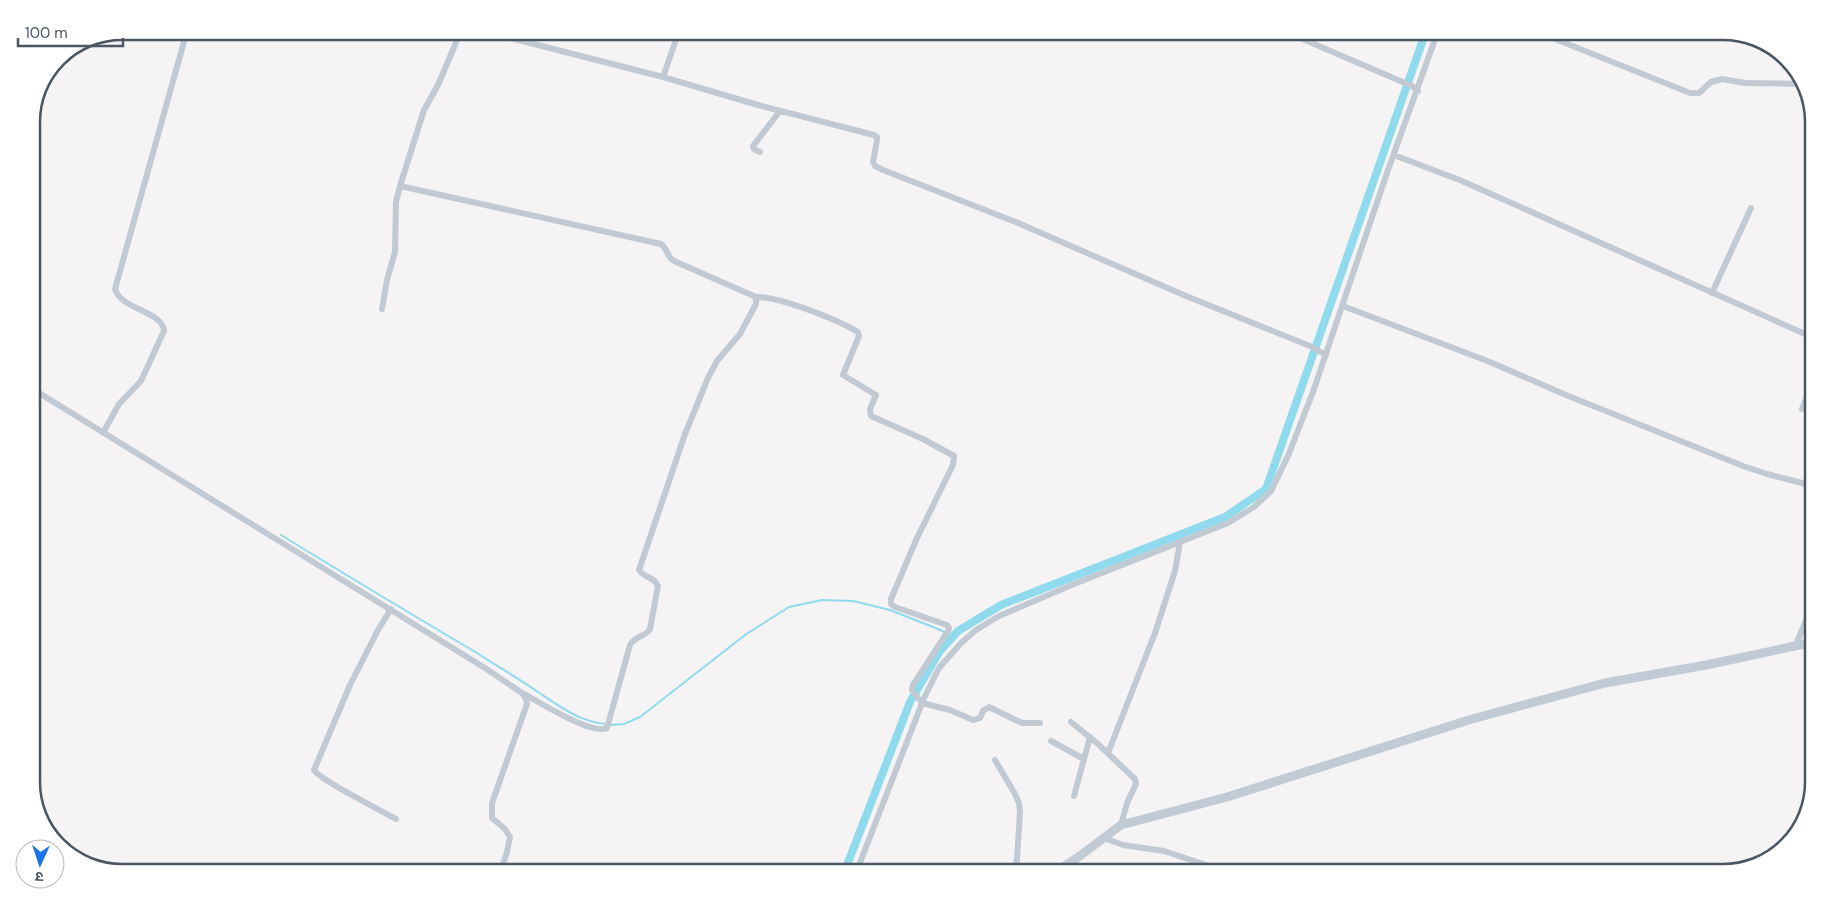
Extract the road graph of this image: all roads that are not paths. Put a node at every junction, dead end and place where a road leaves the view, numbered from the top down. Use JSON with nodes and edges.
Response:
{"nodes":[{"id":1,"x":185,"y":40,"type":"edge"},
{"id":2,"x":457,"y":40,"type":"edge"},
{"id":3,"x":517,"y":40,"type":"edge"},
{"id":4,"x":676,"y":40,"type":"edge"},
{"id":5,"x":1305,"y":40,"type":"edge"},
{"id":6,"x":1435,"y":40,"type":"edge"},
{"id":7,"x":1558,"y":40,"type":"edge"},
{"id":8,"x":663,"y":77,"type":"junction"},
{"id":9,"x":1796,"y":84,"type":"edge"},
{"id":10,"x":1418,"y":91,"type":"junction"},
{"id":11,"x":780,"y":111,"type":"junction"},
{"id":12,"x":760,"y":152,"type":"dead end"},
{"id":13,"x":1394,"y":155,"type":"junction"},
{"id":14,"x":400,"y":186,"type":"junction"},
{"id":15,"x":1751,"y":208,"type":"dead end"},
{"id":16,"x":1712,"y":293,"type":"junction"},
{"id":17,"x":756,"y":297,"type":"junction"},
{"id":18,"x":1343,"y":306,"type":"junction"},
{"id":19,"x":382,"y":309,"type":"dead end"},
{"id":20,"x":1805,"y":334,"type":"edge"},
{"id":21,"x":1326,"y":355,"type":"junction"},
{"id":22,"x":40,"y":392,"type":"edge"},
{"id":23,"x":1805,"y":398,"type":"edge"},
{"id":24,"x":1802,"y":409,"type":"dead end"},
{"id":25,"x":106,"y":428,"type":"junction"},
{"id":26,"x":1805,"y":484,"type":"edge"},
{"id":27,"x":1180,"y":542,"type":"junction"},
{"id":28,"x":391,"y":609,"type":"junction"},
{"id":29,"x":1805,"y":624,"type":"edge"},
{"id":30,"x":1805,"y":644,"type":"edge"},
{"id":31,"x":1796,"y":647,"type":"junction"},
{"id":32,"x":522,"y":693,"type":"junction"},
{"id":33,"x":920,"y":700,"type":"junction"},
{"id":34,"x":1071,"y":722,"type":"dead end"},
{"id":35,"x":1040,"y":723,"type":"dead end"},
{"id":36,"x":1090,"y":737,"type":"junction"},
{"id":37,"x":1051,"y":741,"type":"dead end"},
{"id":38,"x":1108,"y":754,"type":"junction"},
{"id":39,"x":1084,"y":759,"type":"junction"},
{"id":40,"x":995,"y":760,"type":"dead end"},
{"id":41,"x":1074,"y":796,"type":"dead end"},
{"id":42,"x":396,"y":819,"type":"dead end"},
{"id":43,"x":1122,"y":825,"type":"junction"},
{"id":44,"x":1104,"y":838,"type":"junction"},
{"id":45,"x":503,"y":864,"type":"edge"},
{"id":46,"x":859,"y":864,"type":"edge"},
{"id":47,"x":1016,"y":864,"type":"edge"},
{"id":48,"x":1067,"y":864,"type":"edge"},
{"id":49,"x":1203,"y":864,"type":"edge"}],
"edges":[{"from":1,"to":25,"type":"street"},
{"from":2,"to":14,"type":"street"},
{"from":3,"to":8,"type":"street"},
{"from":4,"to":8,"type":"street"},
{"from":5,"to":10,"type":"street"},
{"from":6,"to":10,"type":"street"},
{"from":7,"to":9,"type":"street"},
{"from":8,"to":11,"type":"street"},
{"from":10,"to":13,"type":"street"},
{"from":11,"to":12,"type":"street"},
{"from":11,"to":21,"type":"street"},
{"from":13,"to":16,"type":"street"},
{"from":13,"to":18,"type":"street"},
{"from":14,"to":17,"type":"street"},
{"from":14,"to":19,"type":"street"},
{"from":15,"to":16,"type":"street"},
{"from":16,"to":20,"type":"street"},
{"from":17,"to":32,"type":"street"},
{"from":17,"to":33,"type":"street"},
{"from":18,"to":21,"type":"street"},
{"from":18,"to":26,"type":"street"},
{"from":21,"to":27,"type":"street"},
{"from":22,"to":25,"type":"street"},
{"from":23,"to":24,"type":"street"},
{"from":25,"to":28,"type":"street"},
{"from":27,"to":33,"type":"street"},
{"from":27,"to":38,"type":"street"},
{"from":28,"to":32,"type":"street"},
{"from":28,"to":42,"type":"street"},
{"from":29,"to":31,"type":"street"},
{"from":30,"to":31,"type":"main road"},
{"from":31,"to":43,"type":"main road"},
{"from":32,"to":45,"type":"street"},
{"from":33,"to":35,"type":"street"},
{"from":33,"to":46,"type":"street"},
{"from":34,"to":36,"type":"street"},
{"from":36,"to":38,"type":"street"},
{"from":36,"to":39,"type":"street"},
{"from":37,"to":39,"type":"street"},
{"from":38,"to":43,"type":"street"},
{"from":39,"to":41,"type":"street"},
{"from":40,"to":47,"type":"street"},
{"from":43,"to":44,"type":"main road"},
{"from":44,"to":48,"type":"main road"},
{"from":44,"to":49,"type":"street"}]}
